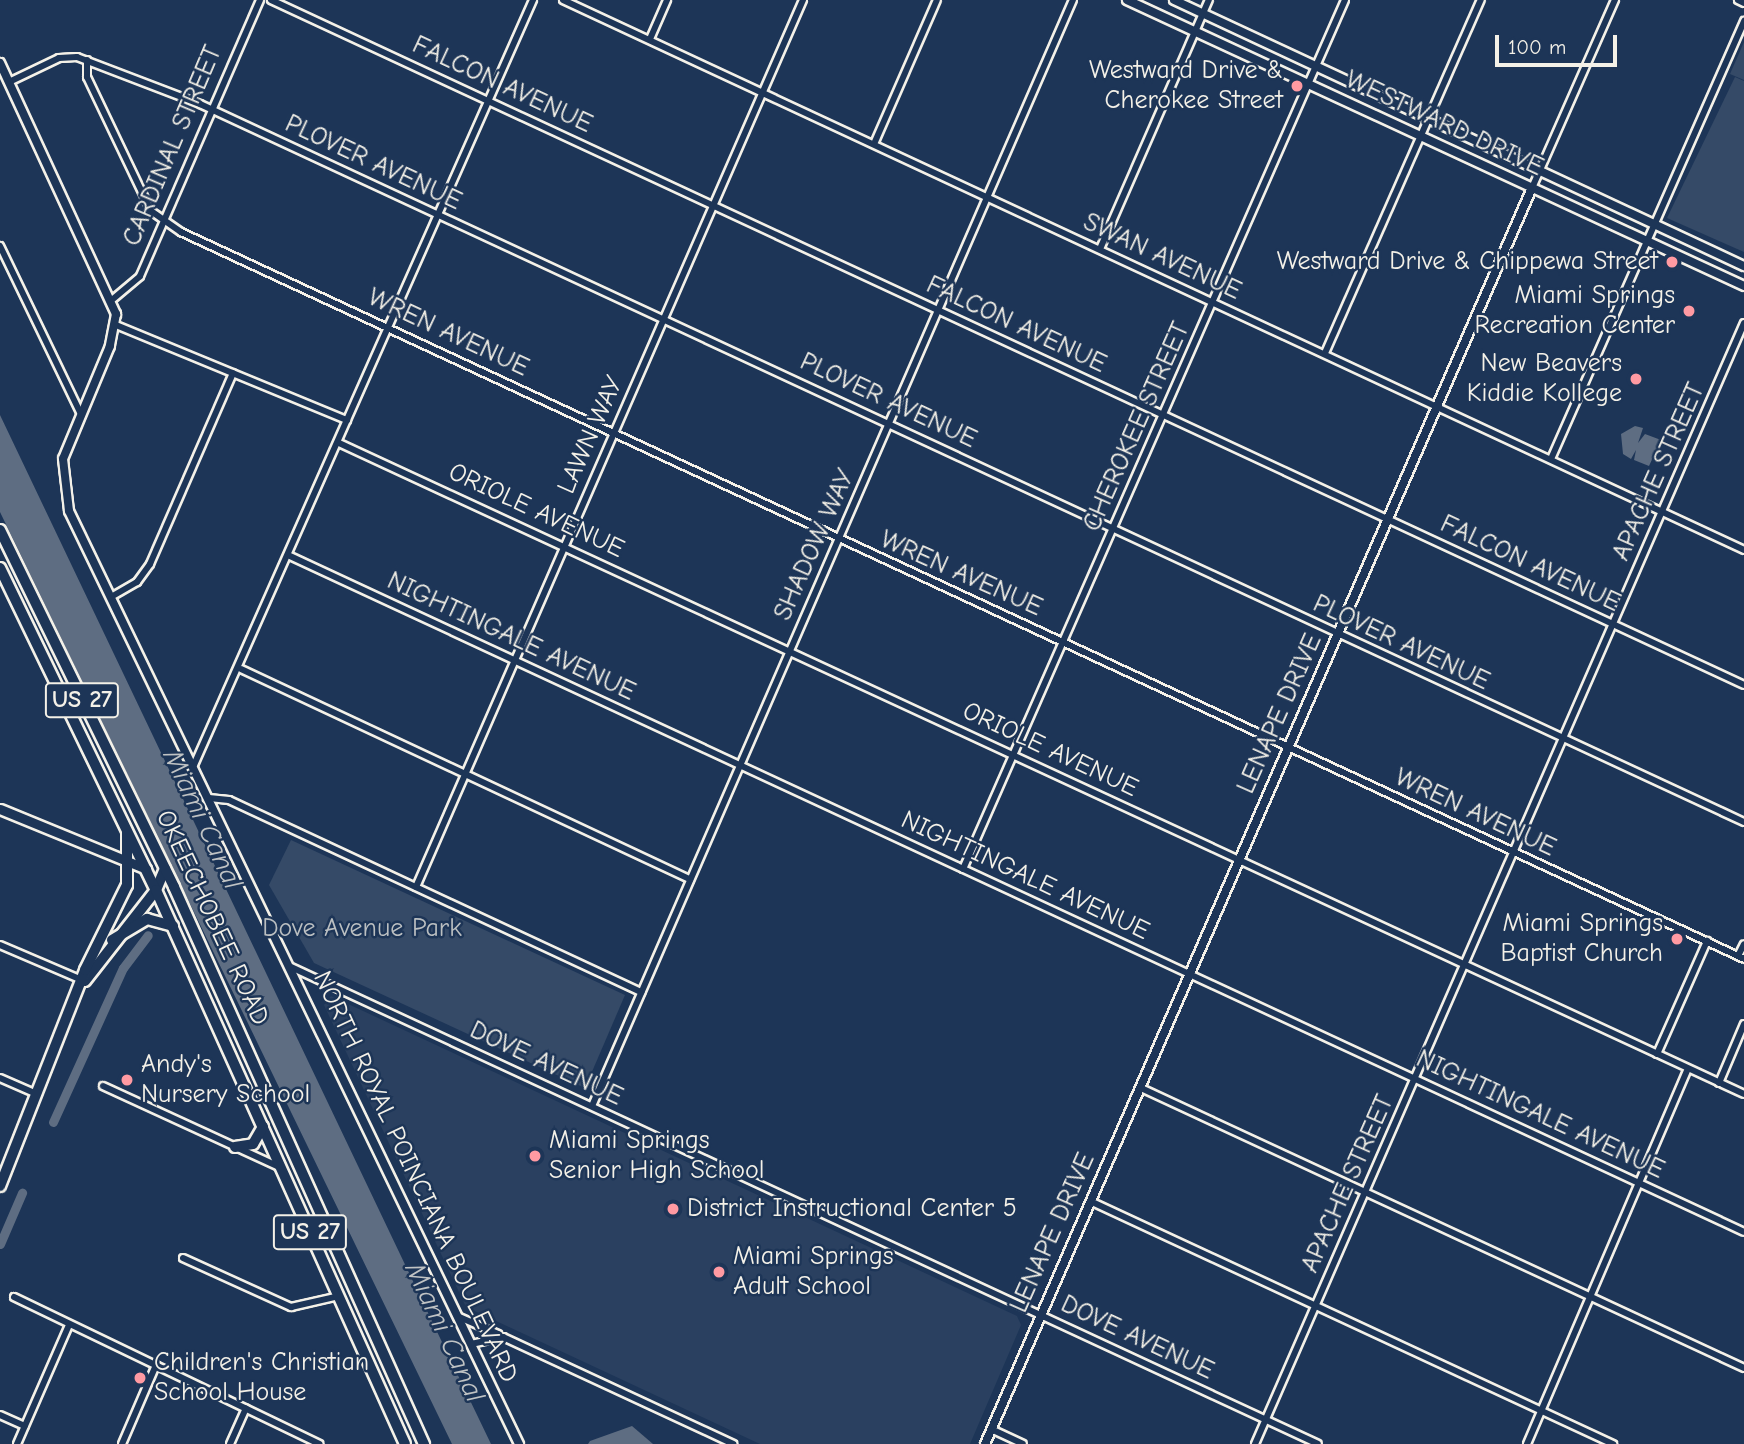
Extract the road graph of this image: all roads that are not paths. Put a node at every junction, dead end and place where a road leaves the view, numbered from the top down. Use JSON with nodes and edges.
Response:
{"nodes":[{"id":1,"x":260,"y":0,"type":"edge"},
{"id":2,"x":271,"y":0,"type":"edge"},
{"id":3,"x":533,"y":0,"type":"edge"},
{"id":4,"x":563,"y":0,"type":"edge"},
{"id":5,"x":667,"y":0,"type":"edge"},
{"id":6,"x":803,"y":0,"type":"edge"},
{"id":7,"x":937,"y":0,"type":"edge"},
{"id":8,"x":1073,"y":0,"type":"edge"},
{"id":9,"x":1127,"y":0,"type":"edge"},
{"id":10,"x":1174,"y":0,"type":"edge"},
{"id":11,"x":1209,"y":0,"type":"edge"},
{"id":12,"x":1345,"y":0,"type":"edge"},
{"id":13,"x":1481,"y":0,"type":"edge"},
{"id":14,"x":1615,"y":0,"type":"edge"},
{"id":15,"x":1738,"y":0,"type":"edge"},
{"id":16,"x":1744,"y":3,"type":"edge"},
{"id":17,"x":1203,"y":14,"type":"junction"},
{"id":18,"x":1744,"y":21,"type":"edge"},
{"id":19,"x":1195,"y":32,"type":"junction"},
{"id":20,"x":650,"y":39,"type":"junction"},
{"id":21,"x":87,"y":60,"type":"junction"},
{"id":22,"x":0,"y":62,"type":"edge"},
{"id":23,"x":1316,"y":66,"type":"junction"},
{"id":24,"x":9,"y":82,"type":"junction"},
{"id":25,"x":1308,"y":84,"type":"junction"},
{"id":26,"x":763,"y":92,"type":"junction"},
{"id":27,"x":488,"y":100,"type":"junction"},
{"id":28,"x":212,"y":109,"type":"junction"},
{"id":29,"x":1429,"y":119,"type":"junction"},
{"id":30,"x":1421,"y":136,"type":"junction"},
{"id":31,"x":874,"y":144,"type":"junction"},
{"id":32,"x":1539,"y":170,"type":"junction"},
{"id":33,"x":1532,"y":188,"type":"junction"},
{"id":34,"x":986,"y":197,"type":"junction"},
{"id":35,"x":713,"y":206,"type":"junction"},
{"id":36,"x":440,"y":215,"type":"junction"},
{"id":37,"x":164,"y":220,"type":"junction"},
{"id":38,"x":1653,"y":223,"type":"junction"},
{"id":39,"x":1645,"y":240,"type":"junction"},
{"id":40,"x":0,"y":246,"type":"edge"},
{"id":41,"x":1100,"y":249,"type":"junction"},
{"id":42,"x":1744,"y":266,"type":"edge"},
{"id":43,"x":1744,"y":286,"type":"edge"},
{"id":44,"x":113,"y":299,"type":"junction"},
{"id":45,"x":1213,"y":302,"type":"junction"},
{"id":46,"x":937,"y":309,"type":"junction"},
{"id":47,"x":665,"y":317,"type":"junction"},
{"id":48,"x":1744,"y":323,"type":"edge"},
{"id":49,"x":116,"y":325,"type":"junction"},
{"id":50,"x":390,"y":327,"type":"junction"},
{"id":51,"x":1325,"y":353,"type":"junction"},
{"id":52,"x":233,"y":373,"type":"junction"},
{"id":53,"x":1438,"y":406,"type":"junction"},
{"id":54,"x":81,"y":414,"type":"junction"},
{"id":55,"x":1163,"y":416,"type":"junction"},
{"id":56,"x":347,"y":421,"type":"junction"},
{"id":57,"x":888,"y":423,"type":"junction"},
{"id":58,"x":614,"y":430,"type":"junction"},
{"id":59,"x":339,"y":443,"type":"junction"},
{"id":60,"x":1551,"y":459,"type":"junction"},
{"id":61,"x":1664,"y":513,"type":"junction"},
{"id":62,"x":1388,"y":520,"type":"junction"},
{"id":63,"x":0,"y":530,"type":"edge"},
{"id":64,"x":1114,"y":530,"type":"junction"},
{"id":65,"x":840,"y":540,"type":"junction"},
{"id":66,"x":564,"y":546,"type":"junction"},
{"id":67,"x":1744,"y":550,"type":"edge"},
{"id":68,"x":290,"y":556,"type":"junction"},
{"id":69,"x":0,"y":568,"type":"edge"},
{"id":70,"x":111,"y":597,"type":"junction"},
{"id":71,"x":1613,"y":624,"type":"junction"},
{"id":72,"x":1338,"y":634,"type":"junction"},
{"id":73,"x":1065,"y":642,"type":"junction"},
{"id":74,"x":790,"y":649,"type":"junction"},
{"id":75,"x":515,"y":660,"type":"junction"},
{"id":76,"x":241,"y":669,"type":"junction"},
{"id":77,"x":1744,"y":685,"type":"edge"},
{"id":78,"x":1563,"y":741,"type":"junction"},
{"id":79,"x":1289,"y":747,"type":"junction"},
{"id":80,"x":1014,"y":755,"type":"junction"},
{"id":81,"x":739,"y":764,"type":"junction"},
{"id":82,"x":194,"y":765,"type":"junction"},
{"id":83,"x":464,"y":773,"type":"junction"},
{"id":84,"x":209,"y":798,"type":"junction"},
{"id":85,"x":0,"y":809,"type":"edge"},
{"id":86,"x":1744,"y":822,"type":"edge"},
{"id":87,"x":127,"y":828,"type":"junction"},
{"id":88,"x":1514,"y":852,"type":"junction"},
{"id":89,"x":1239,"y":861,"type":"junction"},
{"id":90,"x":130,"y":863,"type":"junction"},
{"id":91,"x":146,"y":869,"type":"junction"},
{"id":92,"x":963,"y":869,"type":"junction"},
{"id":93,"x":163,"y":873,"type":"junction"},
{"id":94,"x":690,"y":879,"type":"junction"},
{"id":95,"x":416,"y":887,"type":"junction"},
{"id":96,"x":156,"y":890,"type":"junction"},
{"id":97,"x":173,"y":926,"type":"junction"},
{"id":98,"x":112,"y":940,"type":"junction"},
{"id":99,"x":1707,"y":941,"type":"junction"},
{"id":100,"x":1744,"y":944,"type":"edge"},
{"id":101,"x":0,"y":945,"type":"edge"},
{"id":102,"x":1741,"y":957,"type":"edge"},
{"id":103,"x":1465,"y":965,"type":"junction"},
{"id":104,"x":291,"y":967,"type":"junction"},
{"id":105,"x":1190,"y":974,"type":"junction"},
{"id":106,"x":85,"y":981,"type":"junction"},
{"id":107,"x":641,"y":992,"type":"junction"},
{"id":108,"x":1744,"y":1024,"type":"edge"},
{"id":109,"x":1657,"y":1054,"type":"junction"},
{"id":110,"x":1688,"y":1069,"type":"junction"},
{"id":111,"x":0,"y":1078,"type":"edge"},
{"id":112,"x":1417,"y":1078,"type":"junction"},
{"id":113,"x":1719,"y":1083,"type":"junction"},
{"id":114,"x":103,"y":1086,"type":"dead end"},
{"id":115,"x":1141,"y":1088,"type":"junction"},
{"id":116,"x":1744,"y":1094,"type":"edge"},
{"id":117,"x":39,"y":1095,"type":"junction"},
{"id":118,"x":592,"y":1106,"type":"junction"},
{"id":119,"x":263,"y":1127,"type":"junction"},
{"id":120,"x":235,"y":1147,"type":"junction"},
{"id":121,"x":281,"y":1168,"type":"junction"},
{"id":122,"x":1640,"y":1184,"type":"junction"},
{"id":123,"x":0,"y":1186,"type":"edge"},
{"id":124,"x":311,"y":1191,"type":"junction"},
{"id":125,"x":1365,"y":1192,"type":"junction"},
{"id":126,"x":1090,"y":1202,"type":"junction"},
{"id":127,"x":1744,"y":1232,"type":"edge"},
{"id":128,"x":183,"y":1258,"type":"dead end"},
{"id":129,"x":339,"y":1296,"type":"junction"},
{"id":130,"x":13,"y":1297,"type":"dead end"},
{"id":131,"x":1590,"y":1298,"type":"junction"},
{"id":132,"x":1315,"y":1305,"type":"junction"},
{"id":133,"x":1040,"y":1315,"type":"junction"},
{"id":134,"x":457,"y":1316,"type":"junction"},
{"id":135,"x":369,"y":1321,"type":"junction"},
{"id":136,"x":69,"y":1325,"type":"junction"},
{"id":137,"x":503,"y":1336,"type":"junction"},
{"id":138,"x":471,"y":1344,"type":"junction"},
{"id":139,"x":156,"y":1366,"type":"junction"},
{"id":140,"x":1744,"y":1368,"type":"edge"},
{"id":141,"x":246,"y":1408,"type":"junction"},
{"id":142,"x":1542,"y":1410,"type":"junction"},
{"id":143,"x":0,"y":1415,"type":"edge"},
{"id":144,"x":1266,"y":1420,"type":"junction"},
{"id":145,"x":25,"y":1426,"type":"junction"},
{"id":146,"x":991,"y":1429,"type":"junction"},
{"id":147,"x":17,"y":1444,"type":"edge"},
{"id":148,"x":122,"y":1444,"type":"edge"},
{"id":149,"x":230,"y":1444,"type":"edge"},
{"id":150,"x":320,"y":1444,"type":"edge"},
{"id":151,"x":405,"y":1444,"type":"edge"},
{"id":152,"x":424,"y":1444,"type":"edge"},
{"id":153,"x":519,"y":1444,"type":"edge"},
{"id":154,"x":733,"y":1444,"type":"edge"},
{"id":155,"x":985,"y":1444,"type":"edge"},
{"id":156,"x":1023,"y":1444,"type":"edge"},
{"id":157,"x":1255,"y":1444,"type":"edge"},
{"id":158,"x":1318,"y":1444,"type":"edge"},
{"id":159,"x":1527,"y":1444,"type":"edge"},
{"id":160,"x":1613,"y":1444,"type":"edge"}],
"edges":[{"from":1,"to":28,"type":"street","name":"CARDINAL STREET"},
{"from":2,"to":27,"type":"street","name":"FALCON AVENUE"},
{"from":3,"to":27,"type":"street"},
{"from":4,"to":20,"type":"street","name":"SWAN AVENUE"},
{"from":5,"to":20,"type":"street"},
{"from":6,"to":26,"type":"street","name":"LAWN WAY"},
{"from":7,"to":31,"type":"street"},
{"from":8,"to":34,"type":"street","name":"SHADOW WAY"},
{"from":9,"to":19,"type":"street","name":"WESTWARD DRIVE"},
{"from":10,"to":17,"type":"street","name":"WESTWARD DRIVE"},
{"from":11,"to":17,"type":"street"},
{"from":12,"to":23,"type":"street","name":"CHEROKEE STREET"},
{"from":13,"to":29,"type":"street"},
{"from":14,"to":32,"type":"street","name":"LENAPE DRIVE"},
{"from":15,"to":16,"type":"street"},
{"from":17,"to":19,"type":"street"},
{"from":17,"to":23,"type":"street","name":"WESTWARD DRIVE"},
{"from":18,"to":38,"type":"street"},
{"from":19,"to":25,"type":"street","name":"WESTWARD DRIVE"},
{"from":19,"to":41,"type":"street"},
{"from":20,"to":26,"type":"street","name":"SWAN AVENUE"},
{"from":21,"to":24,"type":"street","name":"PLOVER AVENUE"},
{"from":21,"to":28,"type":"street","name":"PLOVER AVENUE"},
{"from":21,"to":37,"type":"street"},
{"from":22,"to":24,"type":"street"},
{"from":23,"to":25,"type":"street","name":"CHEROKEE STREET"},
{"from":23,"to":29,"type":"street","name":"WESTWARD DRIVE"},
{"from":24,"to":44,"type":"street"},
{"from":25,"to":30,"type":"street","name":"WESTWARD DRIVE"},
{"from":25,"to":45,"type":"street","name":"CHEROKEE STREET"},
{"from":26,"to":31,"type":"street","name":"SWAN AVENUE"},
{"from":26,"to":35,"type":"street","name":"LAWN WAY"},
{"from":27,"to":35,"type":"street","name":"FALCON AVENUE"},
{"from":27,"to":36,"type":"street"},
{"from":28,"to":36,"type":"street","name":"PLOVER AVENUE"},
{"from":28,"to":37,"type":"street","name":"CARDINAL STREET"},
{"from":29,"to":30,"type":"street"},
{"from":29,"to":32,"type":"street","name":"WESTWARD DRIVE"},
{"from":30,"to":33,"type":"street","name":"WESTWARD DRIVE"},
{"from":30,"to":51,"type":"street"},
{"from":31,"to":34,"type":"street","name":"SWAN AVENUE"},
{"from":32,"to":33,"type":"street","name":"LENAPE DRIVE"},
{"from":32,"to":38,"type":"street","name":"WESTWARD DRIVE"},
{"from":33,"to":39,"type":"street","name":"WESTWARD DRIVE"},
{"from":33,"to":53,"type":"street","name":"LENAPE DRIVE"},
{"from":34,"to":41,"type":"street","name":"SWAN AVENUE"},
{"from":34,"to":46,"type":"street","name":"SHADOW WAY"},
{"from":35,"to":46,"type":"street","name":"FALCON AVENUE"},
{"from":35,"to":47,"type":"street","name":"LAWN WAY"},
{"from":36,"to":47,"type":"street","name":"PLOVER AVENUE"},
{"from":36,"to":50,"type":"street"},
{"from":37,"to":44,"type":"street","name":"CARDINAL STREET"},
{"from":37,"to":50,"type":"street","name":"WREN AVENUE"},
{"from":38,"to":39,"type":"street"},
{"from":38,"to":42,"type":"street","name":"WESTWARD DRIVE"},
{"from":39,"to":43,"type":"street","name":"WESTWARD DRIVE"},
{"from":39,"to":60,"type":"street"},
{"from":40,"to":54,"type":"street"},
{"from":41,"to":45,"type":"street","name":"SWAN AVENUE"},
{"from":44,"to":49,"type":"street"},
{"from":45,"to":51,"type":"street","name":"SWAN AVENUE"},
{"from":45,"to":55,"type":"street","name":"CHEROKEE STREET"},
{"from":46,"to":55,"type":"street","name":"FALCON AVENUE"},
{"from":46,"to":57,"type":"street","name":"SHADOW WAY"},
{"from":47,"to":57,"type":"street","name":"PLOVER AVENUE"},
{"from":47,"to":58,"type":"street","name":"LAWN WAY"},
{"from":48,"to":61,"type":"street","name":"APACHE STREET"},
{"from":49,"to":52,"type":"street"},
{"from":49,"to":54,"type":"street"},
{"from":50,"to":56,"type":"street"},
{"from":50,"to":58,"type":"street","name":"WREN AVENUE"},
{"from":51,"to":53,"type":"street","name":"SWAN AVENUE"},
{"from":52,"to":56,"type":"street"},
{"from":52,"to":70,"type":"street"},
{"from":53,"to":60,"type":"street","name":"SWAN AVENUE"},
{"from":53,"to":62,"type":"street","name":"LENAPE DRIVE"},
{"from":54,"to":70,"type":"street","name":"NORTH ROYAL POINCIANA BOULEVARD"},
{"from":55,"to":62,"type":"street","name":"FALCON AVENUE"},
{"from":55,"to":64,"type":"street","name":"CHEROKEE STREET"},
{"from":56,"to":59,"type":"street"},
{"from":57,"to":64,"type":"street","name":"PLOVER AVENUE"},
{"from":57,"to":65,"type":"street","name":"SHADOW WAY"},
{"from":58,"to":65,"type":"street","name":"WREN AVENUE"},
{"from":58,"to":66,"type":"street","name":"LAWN WAY"},
{"from":59,"to":66,"type":"street","name":"ORIOLE AVENUE"},
{"from":59,"to":68,"type":"street"},
{"from":60,"to":61,"type":"street","name":"SWAN AVENUE"},
{"from":61,"to":67,"type":"street","name":"SWAN AVENUE"},
{"from":61,"to":71,"type":"street","name":"APACHE STREET"},
{"from":62,"to":71,"type":"street","name":"FALCON AVENUE"},
{"from":62,"to":72,"type":"street","name":"LENAPE DRIVE"},
{"from":63,"to":93,"type":"highway","name":"OKEECHOBEE ROAD","number":"US 27"},
{"from":64,"to":72,"type":"street","name":"PLOVER AVENUE"},
{"from":64,"to":73,"type":"street","name":"CHEROKEE STREET"},
{"from":65,"to":73,"type":"street","name":"WREN AVENUE"},
{"from":65,"to":74,"type":"street","name":"SHADOW WAY"},
{"from":66,"to":74,"type":"street","name":"ORIOLE AVENUE"},
{"from":66,"to":75,"type":"street","name":"LAWN WAY"},
{"from":68,"to":75,"type":"street","name":"NIGHTINGALE AVENUE"},
{"from":68,"to":76,"type":"street"},
{"from":69,"to":87,"type":"highway","name":"OKEECHOBEE ROAD","number":"US 27"},
{"from":70,"to":82,"type":"street","name":"NORTH ROYAL POINCIANA BOULEVARD"},
{"from":71,"to":77,"type":"street","name":"FALCON AVENUE"},
{"from":71,"to":78,"type":"street","name":"APACHE STREET"},
{"from":72,"to":78,"type":"street","name":"PLOVER AVENUE"},
{"from":72,"to":79,"type":"street","name":"LENAPE DRIVE"},
{"from":73,"to":79,"type":"street","name":"WREN AVENUE"},
{"from":73,"to":80,"type":"street","name":"CHEROKEE STREET"},
{"from":74,"to":80,"type":"street","name":"ORIOLE AVENUE"},
{"from":74,"to":81,"type":"street","name":"SHADOW WAY"},
{"from":75,"to":81,"type":"street","name":"NIGHTINGALE AVENUE"},
{"from":75,"to":83,"type":"street","name":"LAWN WAY"},
{"from":76,"to":82,"type":"street"},
{"from":76,"to":83,"type":"street"},
{"from":78,"to":86,"type":"street","name":"PLOVER AVENUE"},
{"from":78,"to":88,"type":"street","name":"APACHE STREET"},
{"from":79,"to":88,"type":"street","name":"WREN AVENUE"},
{"from":79,"to":89,"type":"street","name":"LENAPE DRIVE"},
{"from":80,"to":89,"type":"street","name":"ORIOLE AVENUE"},
{"from":80,"to":92,"type":"street","name":"CHEROKEE STREET"},
{"from":81,"to":92,"type":"street","name":"NIGHTINGALE AVENUE"},
{"from":81,"to":94,"type":"street","name":"SHADOW WAY"},
{"from":82,"to":84,"type":"street","name":"NORTH ROYAL POINCIANA BOULEVARD"},
{"from":83,"to":94,"type":"street"},
{"from":83,"to":95,"type":"street","name":"LAWN WAY"},
{"from":84,"to":95,"type":"street"},
{"from":84,"to":104,"type":"street","name":"NORTH ROYAL POINCIANA BOULEVARD"},
{"from":85,"to":90,"type":"main road"},
{"from":87,"to":90,"type":"main road"},
{"from":87,"to":91,"type":"highway","name":"OKEECHOBEE ROAD","number":"US 27"},
{"from":88,"to":99,"type":"street","name":"WREN AVENUE"},
{"from":88,"to":103,"type":"street","name":"APACHE STREET"},
{"from":89,"to":103,"type":"street","name":"ORIOLE AVENUE"},
{"from":89,"to":105,"type":"street","name":"LENAPE DRIVE"},
{"from":90,"to":91,"type":"main road"},
{"from":90,"to":106,"type":"main road"},
{"from":91,"to":93,"type":"highway"},
{"from":91,"to":96,"type":"highway","name":"OKEECHOBEE ROAD","number":"US 27"},
{"from":92,"to":105,"type":"street","name":"NIGHTINGALE AVENUE"},
{"from":93,"to":96,"type":"main road"},
{"from":93,"to":124,"type":"highway","name":"OKEECHOBEE ROAD","number":"US 27"},
{"from":94,"to":107,"type":"street","name":"SHADOW WAY"},
{"from":95,"to":107,"type":"street"},
{"from":96,"to":97,"type":"highway","name":"OKEECHOBEE ROAD","number":"US 27"},
{"from":96,"to":98,"type":"main road"},
{"from":97,"to":98,"type":"highway"},
{"from":97,"to":119,"type":"highway","name":"OKEECHOBEE ROAD","number":"US 27"},
{"from":98,"to":106,"type":"main road"},
{"from":99,"to":102,"type":"street","name":"WREN AVENUE"},
{"from":99,"to":109,"type":"street"},
{"from":100,"to":102,"type":"street"},
{"from":101,"to":106,"type":"street"},
{"from":103,"to":109,"type":"street","name":"ORIOLE AVENUE"},
{"from":103,"to":112,"type":"street","name":"APACHE STREET"},
{"from":104,"to":118,"type":"street","name":"DOVE AVENUE"},
{"from":104,"to":134,"type":"street","name":"NORTH ROYAL POINCIANA BOULEVARD"},
{"from":105,"to":112,"type":"street","name":"NIGHTINGALE AVENUE"},
{"from":105,"to":115,"type":"street","name":"LENAPE DRIVE"},
{"from":106,"to":117,"type":"main road"},
{"from":107,"to":118,"type":"street","name":"SHADOW WAY"},
{"from":108,"to":113,"type":"street"},
{"from":109,"to":110,"type":"street","name":"ORIOLE AVENUE"},
{"from":110,"to":113,"type":"street","name":"ORIOLE AVENUE"},
{"from":110,"to":122,"type":"street"},
{"from":111,"to":117,"type":"street"},
{"from":112,"to":122,"type":"street","name":"NIGHTINGALE AVENUE"},
{"from":112,"to":125,"type":"street","name":"APACHE STREET"},
{"from":113,"to":116,"type":"street","name":"ORIOLE AVENUE"},
{"from":114,"to":120,"type":"street"},
{"from":115,"to":125,"type":"street"},
{"from":115,"to":126,"type":"street","name":"LENAPE DRIVE"},
{"from":117,"to":123,"type":"main road"},
{"from":118,"to":133,"type":"street","name":"DOVE AVENUE"},
{"from":119,"to":120,"type":"highway"},
{"from":119,"to":121,"type":"highway","name":"OKEECHOBEE ROAD","number":"US 27"},
{"from":120,"to":121,"type":"street"},
{"from":121,"to":124,"type":"highway"},
{"from":121,"to":129,"type":"highway","name":"OKEECHOBEE ROAD","number":"US 27"},
{"from":122,"to":127,"type":"street","name":"NIGHTINGALE AVENUE"},
{"from":122,"to":131,"type":"street"},
{"from":124,"to":135,"type":"highway","name":"OKEECHOBEE ROAD","number":"US 27"},
{"from":125,"to":131,"type":"street"},
{"from":125,"to":132,"type":"street","name":"APACHE STREET"},
{"from":126,"to":132,"type":"street"},
{"from":126,"to":133,"type":"street","name":"LENAPE DRIVE"},
{"from":128,"to":129,"type":"street"},
{"from":129,"to":135,"type":"highway"},
{"from":129,"to":151,"type":"highway","name":"OKEECHOBEE ROAD","number":"US 27"},
{"from":130,"to":136,"type":"street"},
{"from":131,"to":140,"type":"street"},
{"from":131,"to":142,"type":"street"},
{"from":132,"to":142,"type":"street"},
{"from":132,"to":144,"type":"street","name":"APACHE STREET"},
{"from":133,"to":144,"type":"street","name":"DOVE AVENUE"},
{"from":133,"to":146,"type":"street","name":"LENAPE DRIVE"},
{"from":134,"to":137,"type":"street"},
{"from":134,"to":138,"type":"street","name":"NORTH ROYAL POINCIANA BOULEVARD"},
{"from":135,"to":152,"type":"highway","name":"OKEECHOBEE ROAD","number":"US 27"},
{"from":136,"to":139,"type":"street"},
{"from":136,"to":145,"type":"street"},
{"from":137,"to":138,"type":"street"},
{"from":137,"to":154,"type":"street"},
{"from":138,"to":153,"type":"street","name":"NORTH ROYAL POINCIANA BOULEVARD"},
{"from":139,"to":141,"type":"street"},
{"from":139,"to":148,"type":"street"},
{"from":141,"to":149,"type":"street"},
{"from":141,"to":150,"type":"street"},
{"from":142,"to":159,"type":"street"},
{"from":142,"to":160,"type":"street"},
{"from":143,"to":145,"type":"street"},
{"from":144,"to":157,"type":"street","name":"APACHE STREET"},
{"from":144,"to":158,"type":"street","name":"DOVE AVENUE"},
{"from":145,"to":147,"type":"street"},
{"from":146,"to":155,"type":"street","name":"LENAPE DRIVE"},
{"from":146,"to":156,"type":"street"}]}
